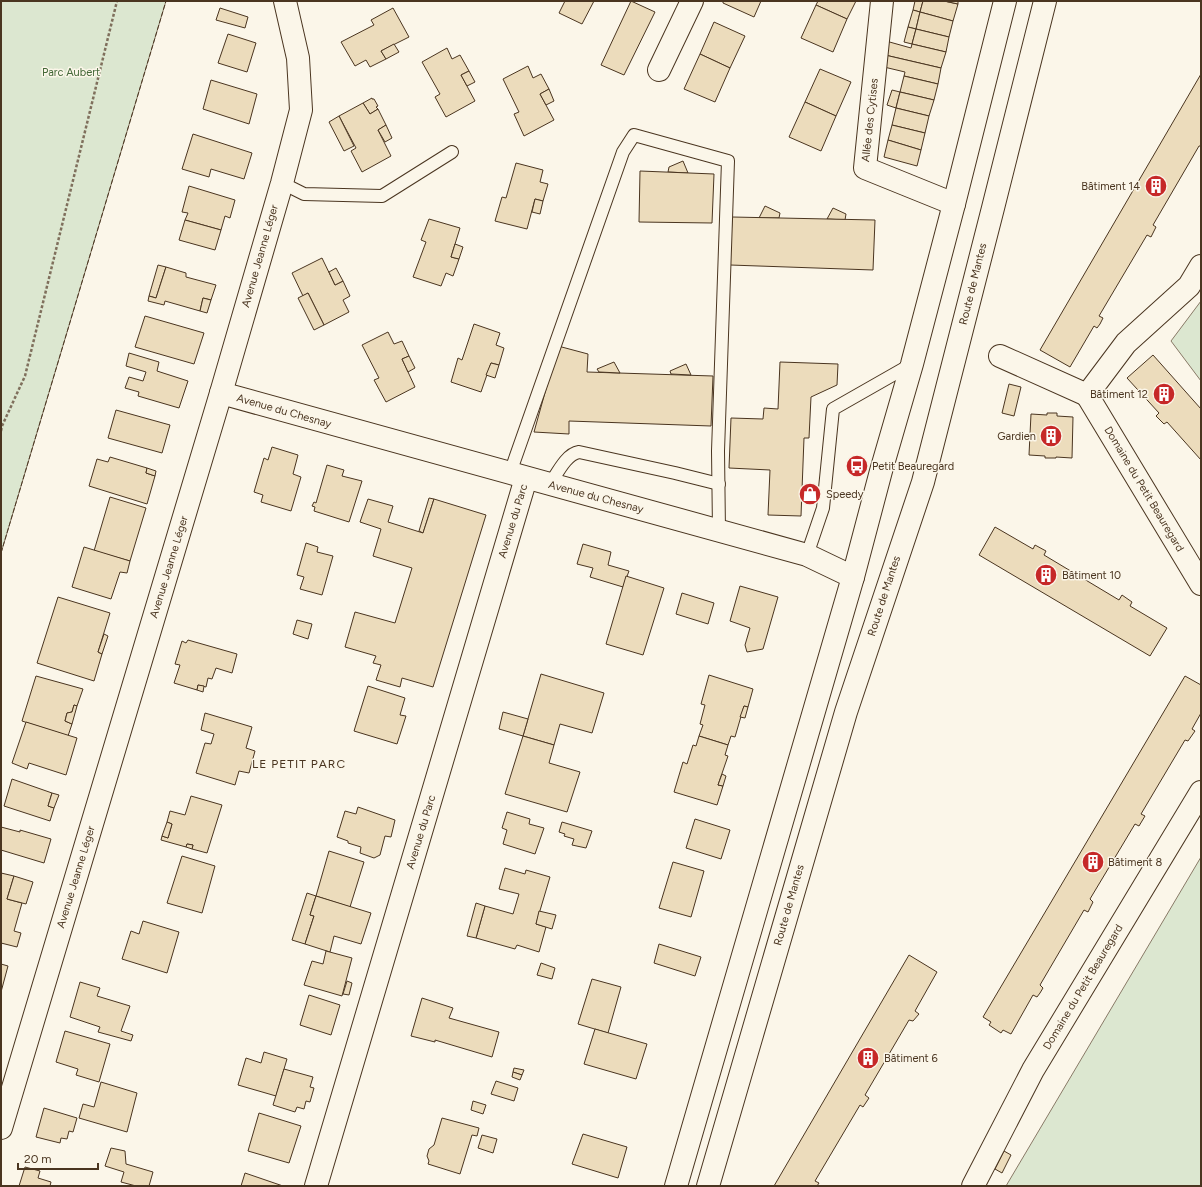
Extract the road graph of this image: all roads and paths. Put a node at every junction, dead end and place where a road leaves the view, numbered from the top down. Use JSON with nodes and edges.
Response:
{"nodes":[{"id":1,"x":117,"y":1,"type":"edge"},
{"id":2,"x":285,"y":1,"type":"edge"},
{"id":3,"x":692,"y":1,"type":"edge"},
{"id":4,"x":882,"y":1,"type":"edge"},
{"id":5,"x":1005,"y":1,"type":"edge"},
{"id":6,"x":1045,"y":1,"type":"edge"},
{"id":7,"x":659,"y":70,"type":"dead end"},
{"id":8,"x":452,"y":152,"type":"dead end"},
{"id":9,"x":282,"y":183,"type":"junction"},
{"id":10,"x":954,"y":204,"type":"junction"},
{"id":11,"x":1201,"y":266,"type":"edge"},
{"id":12,"x":1000,"y":356,"type":"dead end"},
{"id":13,"x":912,"y":364,"type":"junction"},
{"id":14,"x":221,"y":393,"type":"junction"},
{"id":15,"x":1087,"y":394,"type":"junction"},
{"id":16,"x":1,"y":431,"type":"edge"},
{"id":17,"x":518,"y":476,"type":"junction"},
{"id":18,"x":550,"y":484,"type":"junction"},
{"id":19,"x":719,"y":484,"type":"junction"},
{"id":20,"x":719,"y":531,"type":"junction"},
{"id":21,"x":807,"y":555,"type":"junction"},
{"id":22,"x":853,"y":577,"type":"junction"},
{"id":23,"x":1201,"y":584,"type":"edge"},
{"id":24,"x":1201,"y":792,"type":"edge"},
{"id":25,"x":1,"y":1128,"type":"edge"},
{"id":26,"x":316,"y":1186,"type":"edge"},
{"id":27,"x":676,"y":1186,"type":"edge"},
{"id":28,"x":708,"y":1186,"type":"edge"},
{"id":29,"x":973,"y":1186,"type":"edge"}],
"edges":[{"from":1,"to":16,"type":"path"},
{"from":2,"to":9,"type":"street","name":"Avenue Jeanne Léger"},
{"from":3,"to":7,"type":"street"},
{"from":4,"to":10,"type":"street","name":"Allée des Cytises"},
{"from":5,"to":10,"type":"street"},
{"from":6,"to":28,"type":"street","name":"Route de Mantes"},
{"from":8,"to":9,"type":"lane"},
{"from":9,"to":14,"type":"street","name":"Avenue Jeanne Léger"},
{"from":10,"to":13,"type":"street"},
{"from":11,"to":15,"type":"street"},
{"from":12,"to":15,"type":"street"},
{"from":13,"to":21,"type":"lane"},
{"from":13,"to":22,"type":"street"},
{"from":14,"to":17,"type":"street","name":"Avenue du Chesnay"},
{"from":14,"to":25,"type":"street","name":"Avenue Jeanne Léger"},
{"from":15,"to":23,"type":"street","name":"Domaine du Petit Beauregard"},
{"from":17,"to":18,"type":"street","name":"Avenue du Chesnay"},
{"from":17,"to":19,"type":"lane"},
{"from":17,"to":26,"type":"street","name":"Avenue du Parc"},
{"from":18,"to":19,"type":"lane"},
{"from":18,"to":20,"type":"street","name":"Avenue du Chesnay"},
{"from":19,"to":20,"type":"lane"},
{"from":20,"to":21,"type":"street","name":"Avenue du Chesnay"},
{"from":21,"to":22,"type":"street","name":"Avenue du Chesnay"},
{"from":22,"to":27,"type":"street"},
{"from":24,"to":29,"type":"street","name":"Domaine du Petit Beauregard"}]}
